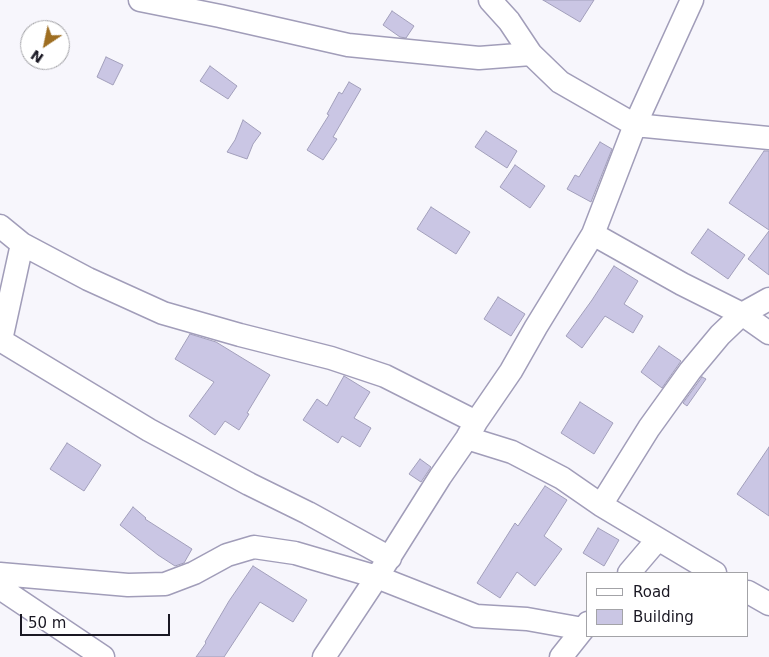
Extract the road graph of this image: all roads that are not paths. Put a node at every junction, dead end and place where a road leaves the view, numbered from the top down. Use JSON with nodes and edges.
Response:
{"nodes":[{"id":1,"x":140,"y":0,"type":"edge"},
{"id":2,"x":490,"y":0,"type":"edge"},
{"id":3,"x":692,"y":0,"type":"edge"},
{"id":4,"x":531,"y":54,"type":"junction"},
{"id":5,"x":635,"y":125,"type":"junction"},
{"id":6,"x":769,"y":138,"type":"edge"},
{"id":7,"x":0,"y":226,"type":"edge"},
{"id":8,"x":593,"y":234,"type":"junction"},
{"id":9,"x":22,"y":244,"type":"junction"},
{"id":10,"x":769,"y":298,"type":"edge"},
{"id":11,"x":742,"y":314,"type":"junction"},
{"id":12,"x":769,"y":333,"type":"edge"},
{"id":13,"x":0,"y":340,"type":"edge"},
{"id":14,"x":472,"y":430,"type":"junction"},
{"id":15,"x":602,"y":505,"type":"junction"},
{"id":16,"x":658,"y":539,"type":"junction"},
{"id":17,"x":390,"y":558,"type":"junction"},
{"id":18,"x":630,"y":572,"type":"edge"},
{"id":19,"x":713,"y":572,"type":"edge"},
{"id":20,"x":0,"y":574,"type":"edge"},
{"id":21,"x":377,"y":577,"type":"junction"},
{"id":22,"x":0,"y":588,"type":"edge"},
{"id":23,"x":749,"y":593,"type":"edge"},
{"id":24,"x":769,"y":604,"type":"edge"},
{"id":25,"x":585,"y":626,"type":"edge"},
{"id":26,"x":103,"y":657,"type":"edge"},
{"id":27,"x":324,"y":657,"type":"edge"},
{"id":28,"x":561,"y":657,"type":"edge"}],
"edges":[{"from":1,"to":4,"type":"street"},
{"from":2,"to":4,"type":"street"},
{"from":3,"to":5,"type":"street"},
{"from":4,"to":5,"type":"street"},
{"from":5,"to":6,"type":"street"},
{"from":5,"to":8,"type":"street"},
{"from":7,"to":9,"type":"street"},
{"from":8,"to":11,"type":"street"},
{"from":8,"to":14,"type":"street"},
{"from":9,"to":13,"type":"street"},
{"from":9,"to":14,"type":"street"},
{"from":10,"to":11,"type":"street"},
{"from":11,"to":12,"type":"street"},
{"from":11,"to":15,"type":"street"},
{"from":13,"to":17,"type":"street"},
{"from":14,"to":15,"type":"street"},
{"from":14,"to":17,"type":"street"},
{"from":15,"to":16,"type":"street"},
{"from":16,"to":18,"type":"street"},
{"from":16,"to":19,"type":"street"},
{"from":17,"to":21,"type":"street"},
{"from":20,"to":21,"type":"street"},
{"from":21,"to":25,"type":"street"},
{"from":21,"to":27,"type":"street"},
{"from":22,"to":26,"type":"street"},
{"from":23,"to":24,"type":"street"},
{"from":25,"to":28,"type":"street"}]}
